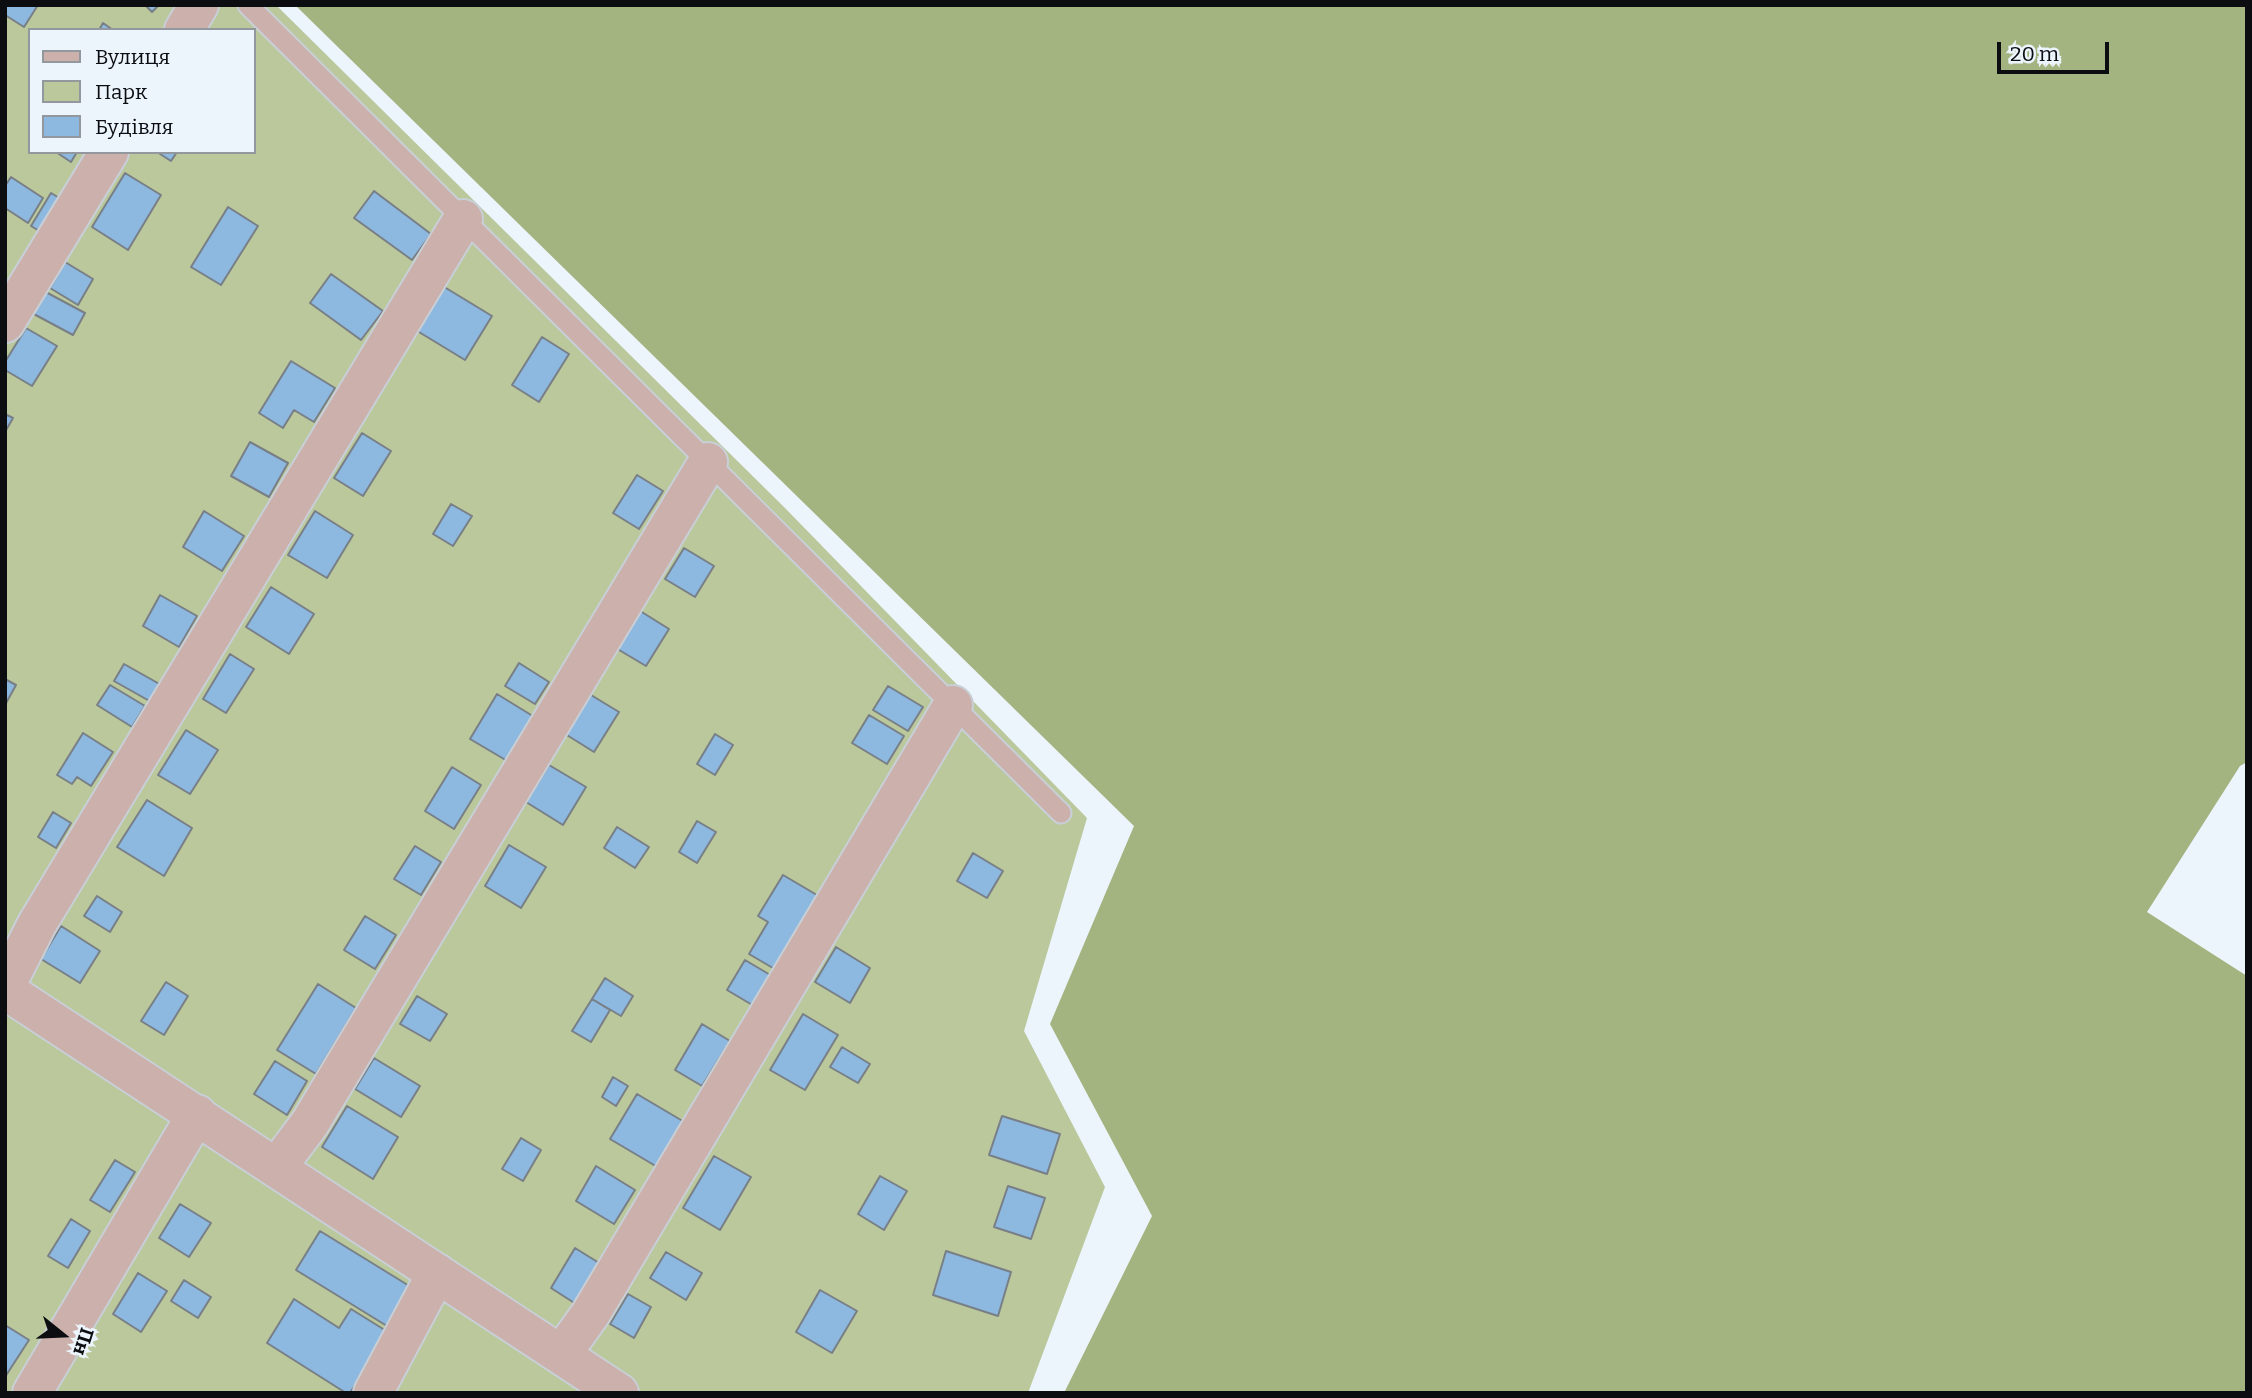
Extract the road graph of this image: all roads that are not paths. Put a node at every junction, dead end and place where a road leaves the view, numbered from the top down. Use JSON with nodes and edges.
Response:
{"nodes":[{"id":1,"x":199,"y":5,"type":"edge"},
{"id":2,"x":248,"y":5,"type":"edge"},
{"id":3,"x":185,"y":28,"type":"edge"},
{"id":4,"x":108,"y":154,"type":"edge"},
{"id":5,"x":463,"y":219,"type":"junction"},
{"id":6,"x":5,"y":323,"type":"edge"},
{"id":7,"x":708,"y":462,"type":"junction"},
{"id":8,"x":953,"y":705,"type":"junction"},
{"id":9,"x":1061,"y":813,"type":"dead end"},
{"id":10,"x":5,"y":988,"type":"edge"},
{"id":11,"x":197,"y":1114,"type":"junction"},
{"id":12,"x":277,"y":1167,"type":"junction"},
{"id":13,"x":437,"y":1273,"type":"junction"},
{"id":14,"x":561,"y":1355,"type":"junction"},
{"id":15,"x":32,"y":1393,"type":"edge"},
{"id":16,"x":373,"y":1393,"type":"edge"},
{"id":17,"x":619,"y":1393,"type":"edge"}],
"edges":[{"from":1,"to":3,"type":"street"},
{"from":2,"to":5,"type":"lane"},
{"from":4,"to":6,"type":"street"},
{"from":5,"to":7,"type":"lane"},
{"from":5,"to":10,"type":"street"},
{"from":7,"to":8,"type":"lane"},
{"from":7,"to":12,"type":"street"},
{"from":8,"to":9,"type":"lane"},
{"from":8,"to":14,"type":"street"},
{"from":10,"to":11,"type":"street"},
{"from":11,"to":12,"type":"street"},
{"from":11,"to":15,"type":"street"},
{"from":12,"to":13,"type":"street"},
{"from":13,"to":14,"type":"street"},
{"from":13,"to":16,"type":"street"},
{"from":14,"to":17,"type":"street"}]}
